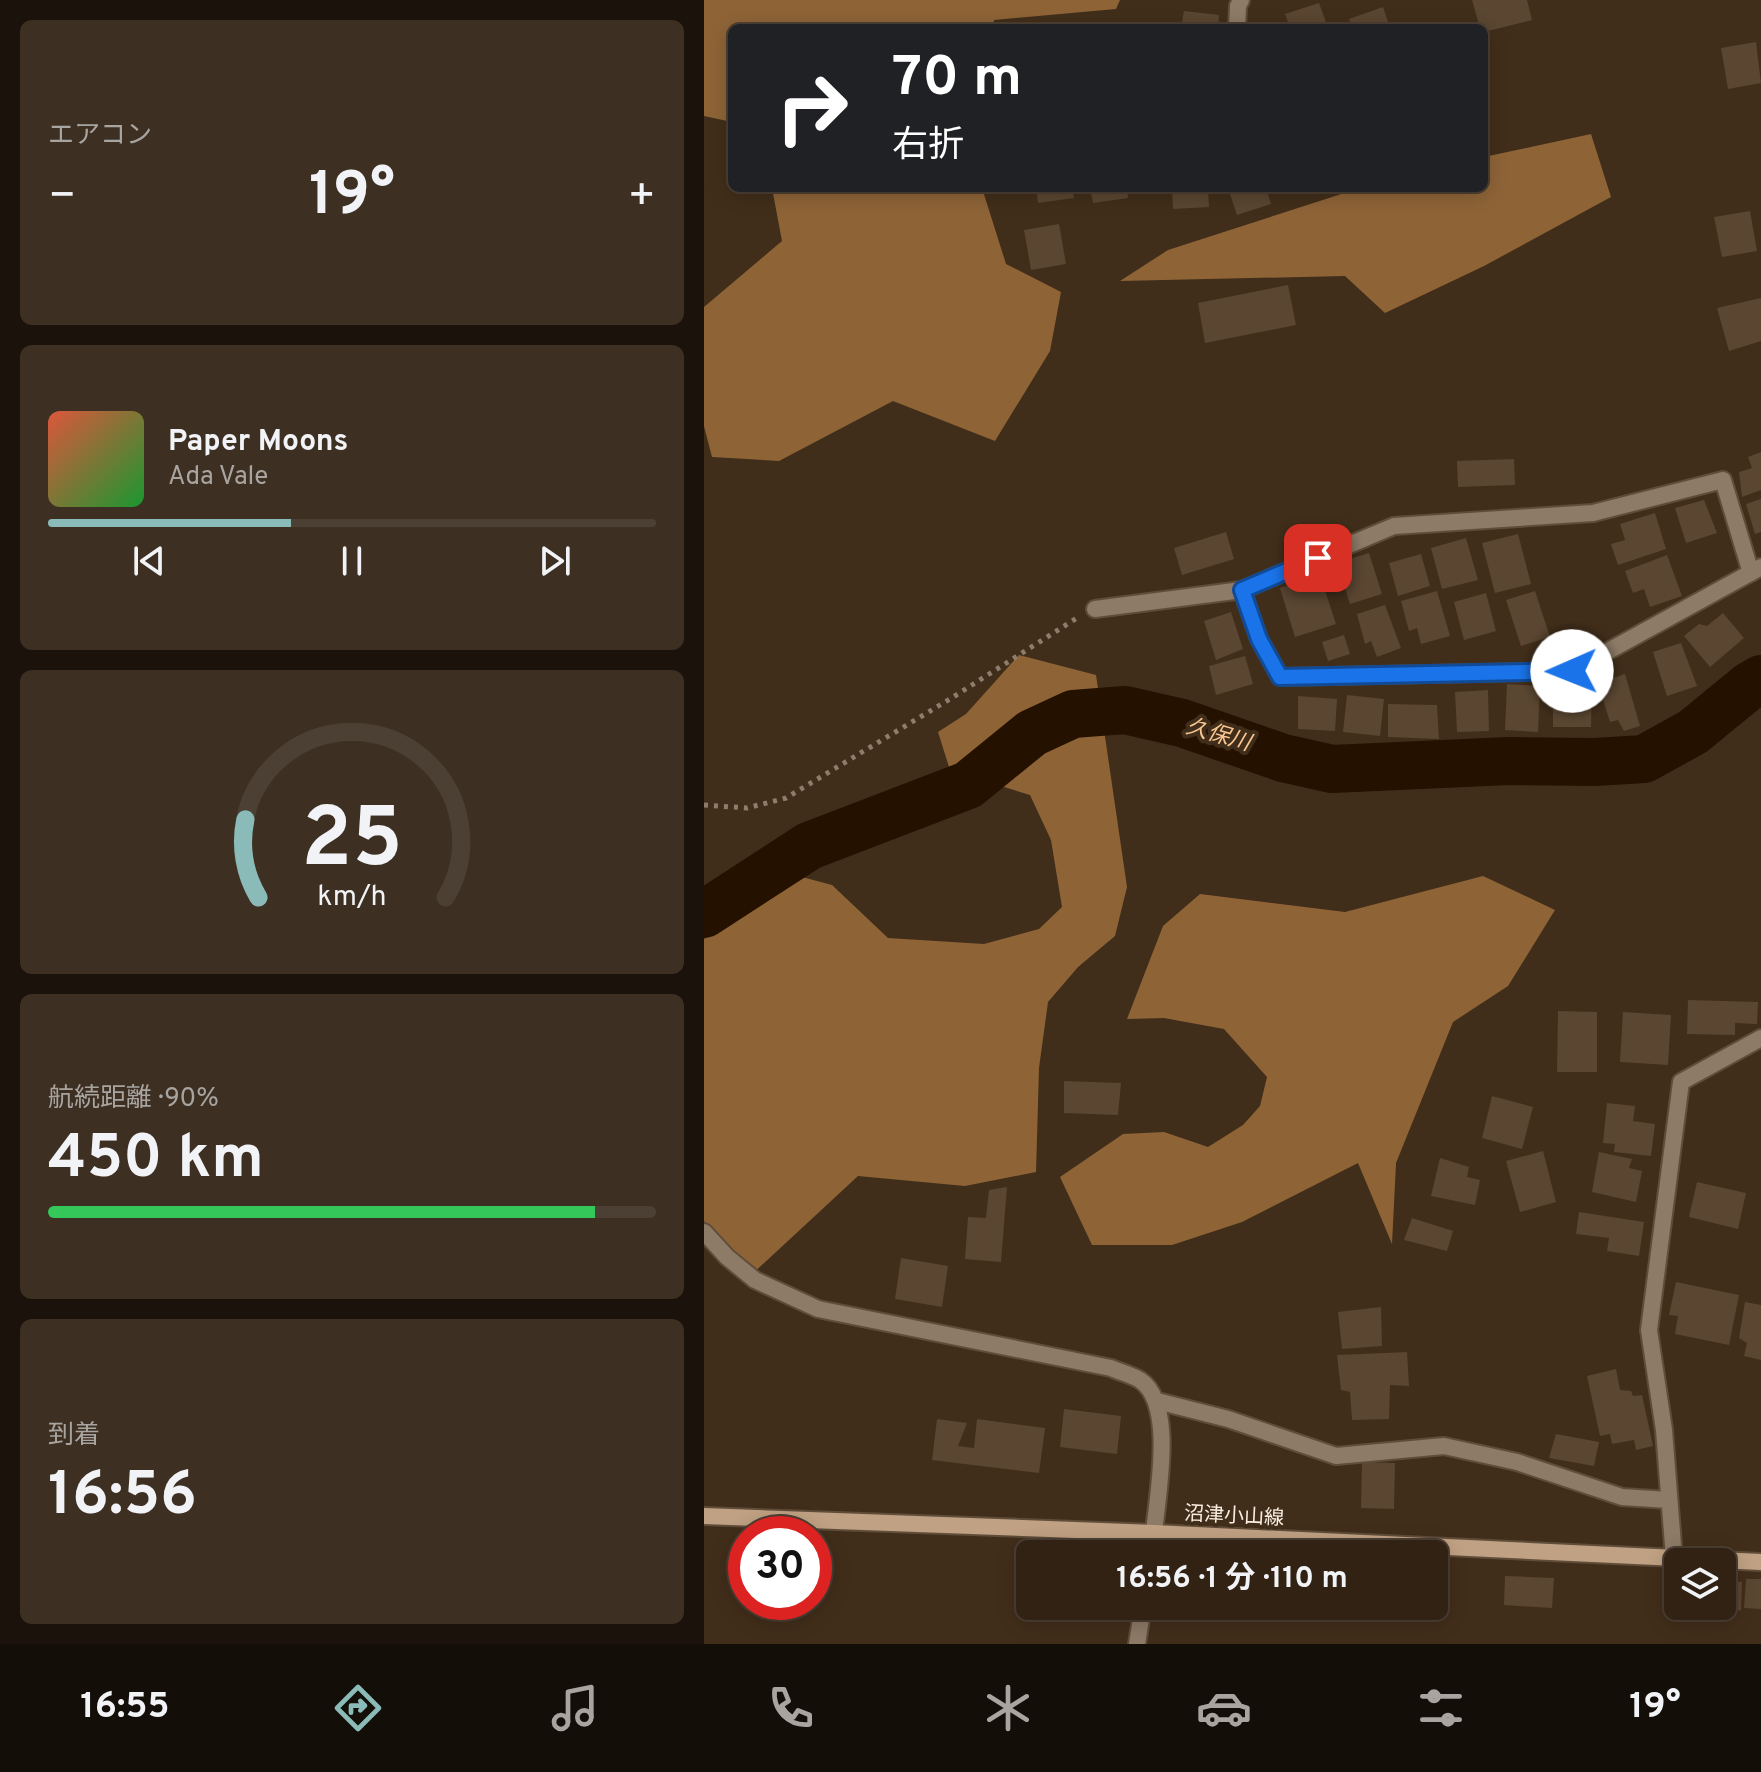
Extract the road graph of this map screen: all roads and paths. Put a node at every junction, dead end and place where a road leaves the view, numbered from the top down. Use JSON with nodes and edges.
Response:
{"nodes":[{"id":1,"x":1241,"y":0,"type":"edge"},
{"id":2,"x":1237,"y":24,"type":"edge"},
{"id":3,"x":1756,"y":570,"type":"edge"},
{"id":4,"x":1242,"y":590,"type":"junction"},
{"id":5,"x":1095,"y":609,"type":"joint"},
{"id":6,"x":704,"y":805,"type":"edge"},
{"id":7,"x":1761,"y":1038,"type":"edge"},
{"id":8,"x":704,"y":1232,"type":"edge"},
{"id":9,"x":1157,"y":1401,"type":"junction"},
{"id":10,"x":1669,"y":1500,"type":"junction"},
{"id":11,"x":704,"y":1516,"type":"edge"},
{"id":12,"x":1154,"y":1533,"type":"junction"},
{"id":13,"x":1153,"y":1540,"type":"edge"},
{"id":14,"x":1673,"y":1548,"type":"edge"},
{"id":15,"x":1664,"y":1558,"type":"edge"},
{"id":16,"x":1736,"y":1561,"type":"edge"},
{"id":17,"x":1761,"y":1562,"type":"edge"},
{"id":18,"x":1141,"y":1620,"type":"edge"},
{"id":19,"x":1137,"y":1644,"type":"edge"}],
"edges":[{"from":1,"to":2,"type":"street"},
{"from":3,"to":4,"type":"street"},
{"from":3,"to":4,"type":"street"},
{"from":4,"to":5,"type":"street"},
{"from":5,"to":6,"type":"path"},
{"from":7,"to":10,"type":"street"},
{"from":8,"to":9,"type":"street"},
{"from":9,"to":10,"type":"street"},
{"from":9,"to":12,"type":"street"},
{"from":10,"to":14,"type":"street"},
{"from":11,"to":12,"type":"main road","name":"沼津小山線"},
{"from":12,"to":13,"type":"street"},
{"from":12,"to":15,"type":"main road","name":"沼津小山線"},
{"from":16,"to":17,"type":"main road","name":"沼津小山線"},
{"from":18,"to":19,"type":"street"}]}
